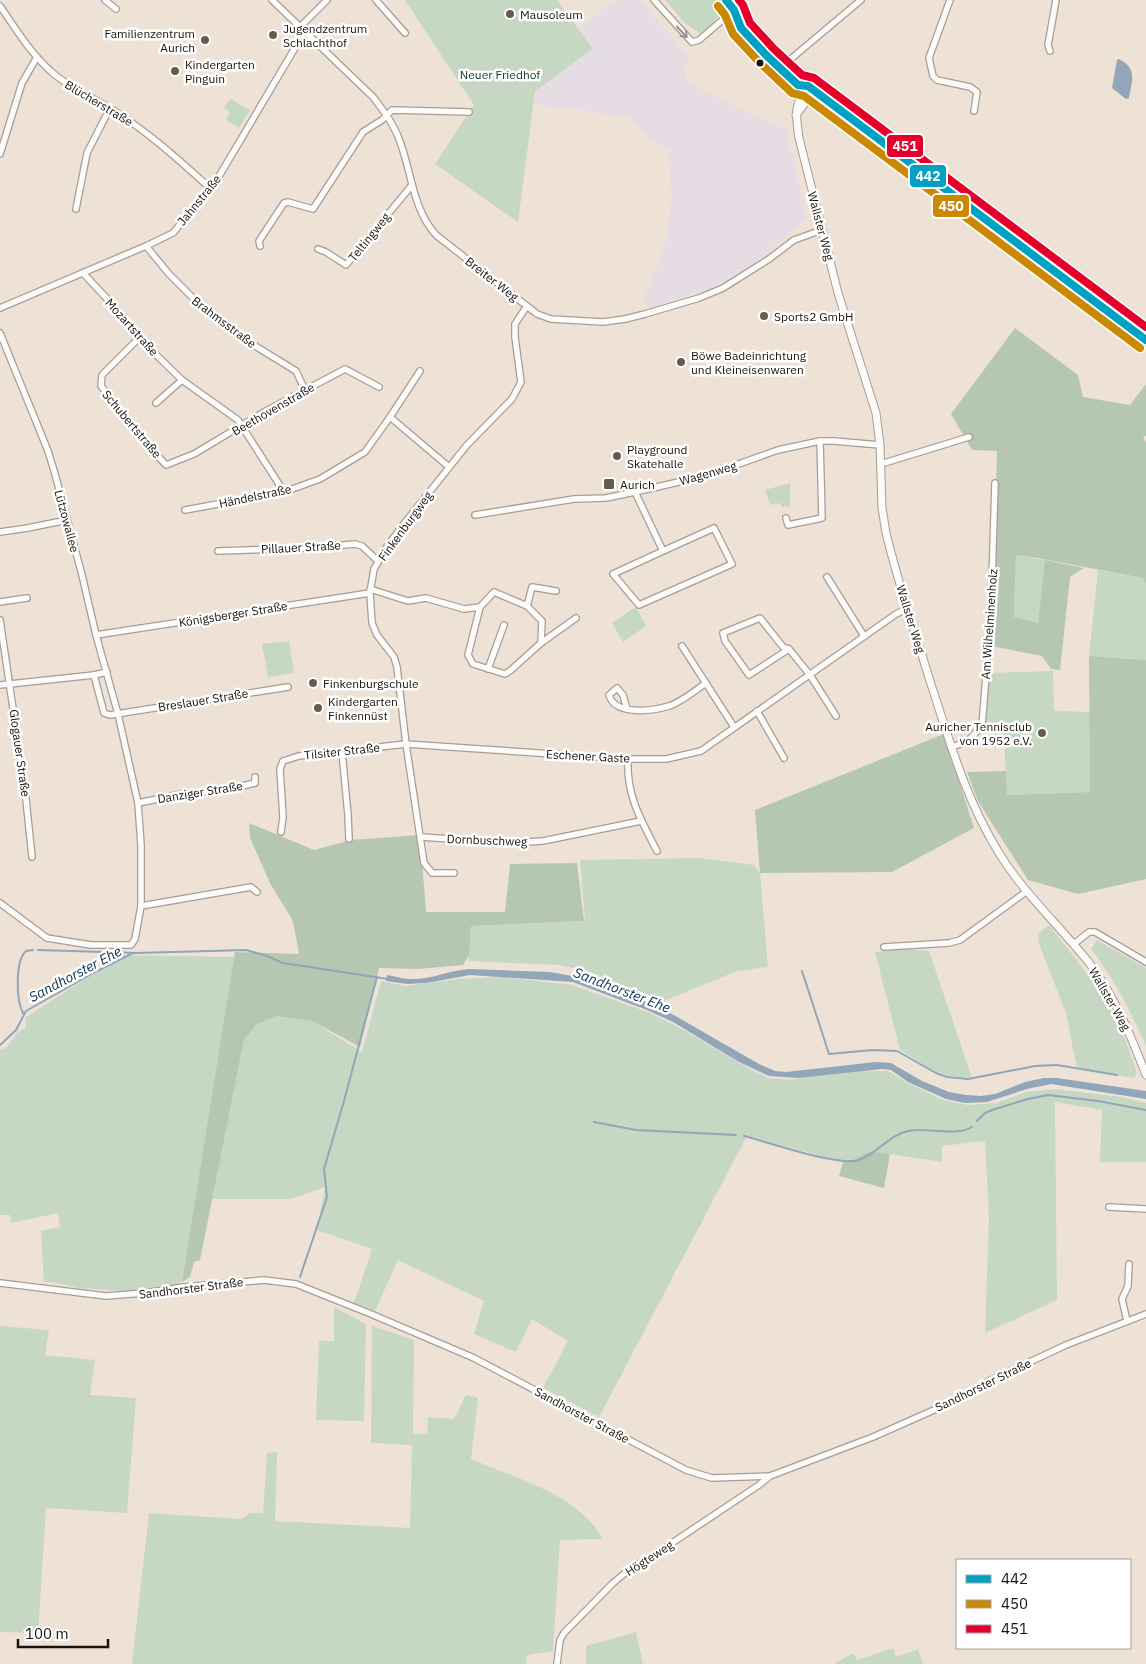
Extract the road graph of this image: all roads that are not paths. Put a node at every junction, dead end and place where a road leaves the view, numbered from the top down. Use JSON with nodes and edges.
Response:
{"nodes":[{"id":1,"x":105,"y":0,"type":"edge"},
{"id":2,"x":272,"y":0,"type":"edge"},
{"id":3,"x":327,"y":0,"type":"edge"},
{"id":4,"x":376,"y":0,"type":"edge"},
{"id":5,"x":654,"y":0,"type":"edge"},
{"id":6,"x":726,"y":0,"type":"edge"},
{"id":7,"x":861,"y":0,"type":"edge"},
{"id":8,"x":950,"y":0,"type":"edge"},
{"id":9,"x":1056,"y":0,"type":"edge"},
{"id":10,"x":0,"y":7,"type":"edge"},
{"id":11,"x":116,"y":9,"type":"dead end"},
{"id":12,"x":734,"y":10,"type":"junction"},
{"id":13,"x":303,"y":29,"type":"junction"},
{"id":14,"x":405,"y":33,"type":"dead end"},
{"id":15,"x":1050,"y":51,"type":"dead end"},
{"id":16,"x":37,"y":57,"type":"junction"},
{"id":17,"x":786,"y":63,"type":"junction"},
{"id":18,"x":811,"y":88,"type":"junction"},
{"id":19,"x":110,"y":108,"type":"junction"},
{"id":20,"x":974,"y":111,"type":"dead end"},
{"id":21,"x":469,"y":112,"type":"dead end"},
{"id":22,"x":387,"y":115,"type":"junction"},
{"id":23,"x":0,"y":154,"type":"edge"},
{"id":24,"x":412,"y":185,"type":"junction"},
{"id":25,"x":210,"y":188,"type":"junction"},
{"id":26,"x":76,"y":208,"type":"dead end"},
{"id":27,"x":822,"y":230,"type":"junction"},
{"id":28,"x":146,"y":246,"type":"junction"},
{"id":29,"x":260,"y":246,"type":"dead end"},
{"id":30,"x":318,"y":249,"type":"dead end"},
{"id":31,"x":83,"y":273,"type":"junction"},
{"id":32,"x":527,"y":306,"type":"junction"},
{"id":33,"x":0,"y":308,"type":"edge"},
{"id":34,"x":0,"y":333,"type":"edge"},
{"id":35,"x":139,"y":338,"type":"junction"},
{"id":36,"x":1146,"y":340,"type":"edge"},
{"id":37,"x":420,"y":371,"type":"dead end"},
{"id":38,"x":182,"y":380,"type":"junction"},
{"id":39,"x":379,"y":387,"type":"dead end"},
{"id":40,"x":306,"y":390,"type":"junction"},
{"id":41,"x":156,"y":403,"type":"dead end"},
{"id":42,"x":390,"y":417,"type":"junction"},
{"id":43,"x":242,"y":426,"type":"junction"},
{"id":44,"x":969,"y":437,"type":"dead end"},
{"id":45,"x":820,"y":441,"type":"junction"},
{"id":46,"x":880,"y":445,"type":"junction"},
{"id":47,"x":881,"y":464,"type":"junction"},
{"id":48,"x":166,"y":465,"type":"joint"},
{"id":49,"x":449,"y":467,"type":"junction"},
{"id":50,"x":995,"y":483,"type":"dead end"},
{"id":51,"x":284,"y":492,"type":"junction"},
{"id":52,"x":635,"y":492,"type":"junction"},
{"id":53,"x":185,"y":510,"type":"dead end"},
{"id":54,"x":475,"y":515,"type":"dead end"},
{"id":55,"x":786,"y":518,"type":"dead end"},
{"id":56,"x":67,"y":520,"type":"junction"},
{"id":57,"x":0,"y":532,"type":"edge"},
{"id":58,"x":218,"y":551,"type":"dead end"},
{"id":59,"x":663,"y":551,"type":"junction"},
{"id":60,"x":378,"y":561,"type":"junction"},
{"id":61,"x":827,"y":577,"type":"dead end"},
{"id":62,"x":370,"y":591,"type":"junction"},
{"id":63,"x":556,"y":591,"type":"dead end"},
{"id":64,"x":28,"y":598,"type":"dead end"},
{"id":65,"x":0,"y":602,"type":"edge"},
{"id":66,"x":527,"y":606,"type":"junction"},
{"id":67,"x":480,"y":607,"type":"junction"},
{"id":68,"x":908,"y":608,"type":"junction"},
{"id":69,"x":576,"y":618,"type":"dead end"},
{"id":70,"x":0,"y":620,"type":"edge"},
{"id":71,"x":504,"y":625,"type":"dead end"},
{"id":72,"x":96,"y":635,"type":"junction"},
{"id":73,"x":864,"y":636,"type":"junction"},
{"id":74,"x":541,"y":643,"type":"junction"},
{"id":75,"x":682,"y":646,"type":"dead end"},
{"id":76,"x":789,"y":649,"type":"junction"},
{"id":77,"x":488,"y":668,"type":"junction"},
{"id":78,"x":107,"y":672,"type":"junction"},
{"id":79,"x":94,"y":675,"type":"junction"},
{"id":80,"x":810,"y":676,"type":"junction"},
{"id":81,"x":706,"y":683,"type":"junction"},
{"id":82,"x":10,"y":684,"type":"junction"},
{"id":83,"x":0,"y":685,"type":"edge"},
{"id":84,"x":288,"y":687,"type":"dead end"},
{"id":85,"x":627,"y":710,"type":"dead end"},
{"id":86,"x":757,"y":711,"type":"junction"},
{"id":87,"x":118,"y":714,"type":"junction"},
{"id":88,"x":836,"y":716,"type":"dead end"},
{"id":89,"x":734,"y":727,"type":"junction"},
{"id":90,"x":406,"y":744,"type":"junction"},
{"id":91,"x":951,"y":747,"type":"junction"},
{"id":92,"x":342,"y":752,"type":"junction"},
{"id":93,"x":784,"y":758,"type":"dead end"},
{"id":94,"x":628,"y":759,"type":"junction"},
{"id":95,"x":255,"y":777,"type":"dead end"},
{"id":96,"x":138,"y":803,"type":"junction"},
{"id":97,"x":641,"y":821,"type":"junction"},
{"id":98,"x":282,"y":832,"type":"dead end"},
{"id":99,"x":420,"y":837,"type":"junction"},
{"id":100,"x":348,"y":839,"type":"dead end"},
{"id":101,"x":657,"y":851,"type":"dead end"},
{"id":102,"x":32,"y":857,"type":"dead end"},
{"id":103,"x":454,"y":873,"type":"dead end"},
{"id":104,"x":1027,"y":891,"type":"junction"},
{"id":105,"x":257,"y":892,"type":"dead end"},
{"id":106,"x":0,"y":903,"type":"edge"},
{"id":107,"x":142,"y":906,"type":"junction"},
{"id":108,"x":1074,"y":944,"type":"junction"},
{"id":109,"x":884,"y":947,"type":"dead end"},
{"id":110,"x":1146,"y":962,"type":"edge"},
{"id":111,"x":1146,"y":1075,"type":"edge"},
{"id":112,"x":1109,"y":1207,"type":"dead end"},
{"id":113,"x":1146,"y":1208,"type":"edge"},
{"id":114,"x":1129,"y":1264,"type":"dead end"},
{"id":115,"x":0,"y":1283,"type":"edge"},
{"id":116,"x":1146,"y":1314,"type":"edge"},
{"id":117,"x":1127,"y":1321,"type":"junction"},
{"id":118,"x":770,"y":1476,"type":"junction"},
{"id":119,"x":557,"y":1664,"type":"edge"}],
"edges":[{"from":1,"to":11,"type":"street"},
{"from":2,"to":13,"type":"street","name":"Breiter Weg"},
{"from":3,"to":13,"type":"street","name":"Jahnstraße"},
{"from":4,"to":14,"type":"street"},
{"from":5,"to":12,"type":"street","one_way":true},
{"from":6,"to":12,"type":"main road"},
{"from":7,"to":17,"type":"street"},
{"from":8,"to":20,"type":"street"},
{"from":9,"to":15,"type":"street"},
{"from":10,"to":16,"type":"street","name":"Blücherstraße"},
{"from":12,"to":17,"type":"main road"},
{"from":12,"to":18,"type":"main road"},
{"from":13,"to":22,"type":"street","name":"Breiter Weg"},
{"from":13,"to":25,"type":"street","name":"Jahnstraße"},
{"from":16,"to":19,"type":"street","name":"Blücherstraße"},
{"from":16,"to":23,"type":"street"},
{"from":17,"to":18,"type":"main road"},
{"from":18,"to":27,"type":"street","name":"Wallster Weg"},
{"from":18,"to":36,"type":"main road"},
{"from":19,"to":25,"type":"street","name":"Blücherstraße"},
{"from":19,"to":26,"type":"street"},
{"from":21,"to":22,"type":"street"},
{"from":22,"to":24,"type":"street","name":"Breiter Weg"},
{"from":22,"to":29,"type":"street"},
{"from":24,"to":30,"type":"street","name":"Teltingweg"},
{"from":24,"to":32,"type":"street","name":"Breiter Weg"},
{"from":25,"to":28,"type":"street","name":"Jahnstraße"},
{"from":27,"to":32,"type":"street","name":"Breiter Weg"},
{"from":27,"to":46,"type":"street","name":"Wallster Weg"},
{"from":28,"to":31,"type":"street","name":"Jahnstraße"},
{"from":28,"to":40,"type":"street","name":"Brahmsstraße"},
{"from":31,"to":33,"type":"street","name":"Jahnstraße"},
{"from":31,"to":35,"type":"street","name":"Mozartstraße"},
{"from":32,"to":49,"type":"street","name":"Finkenburgweg"},
{"from":34,"to":56,"type":"street","name":"Lützowallee"},
{"from":35,"to":38,"type":"street","name":"Mozartstraße"},
{"from":35,"to":48,"type":"street","name":"Schubertstraße"},
{"from":37,"to":42,"type":"street","name":"Händelstraße"},
{"from":38,"to":41,"type":"street"},
{"from":38,"to":43,"type":"street","name":"Mozartstraße"},
{"from":39,"to":40,"type":"street","name":"Beethovenstraße"},
{"from":40,"to":43,"type":"street","name":"Beethovenstraße"},
{"from":42,"to":49,"type":"street"},
{"from":42,"to":51,"type":"street","name":"Händelstraße"},
{"from":43,"to":48,"type":"street","name":"Beethovenstraße"},
{"from":43,"to":51,"type":"street","name":"Mozartstraße"},
{"from":44,"to":47,"type":"street"},
{"from":45,"to":46,"type":"street","name":"Wagenweg"},
{"from":45,"to":52,"type":"street","name":"Wagenweg"},
{"from":45,"to":55,"type":"street"},
{"from":46,"to":47,"type":"street","name":"Wallster Weg"},
{"from":47,"to":68,"type":"street","name":"Wallster Weg"},
{"from":49,"to":60,"type":"street","name":"Finkenburgweg"},
{"from":50,"to":91,"type":"street","name":"Am Wilhelminenholz"},
{"from":51,"to":53,"type":"street","name":"Händelstraße"},
{"from":52,"to":54,"type":"street","name":"Wagenweg"},
{"from":52,"to":59,"type":"street"},
{"from":56,"to":57,"type":"street"},
{"from":56,"to":72,"type":"street","name":"Lützowallee"},
{"from":58,"to":60,"type":"street","name":"Pillauer Straße"},
{"from":59,"to":59,"type":"street"},
{"from":60,"to":62,"type":"street","name":"Finkenburgweg"},
{"from":61,"to":73,"type":"street"},
{"from":62,"to":67,"type":"street"},
{"from":62,"to":72,"type":"street","name":"Königsberger Straße"},
{"from":62,"to":90,"type":"street","name":"Finkenburgweg"},
{"from":63,"to":66,"type":"street"},
{"from":64,"to":65,"type":"street"},
{"from":66,"to":67,"type":"street"},
{"from":66,"to":74,"type":"street"},
{"from":67,"to":77,"type":"street"},
{"from":68,"to":73,"type":"street","name":"Eschener Gaste"},
{"from":68,"to":91,"type":"street","name":"Wallster Weg"},
{"from":69,"to":74,"type":"street"},
{"from":70,"to":82,"type":"street","name":"Glogauer Straße"},
{"from":71,"to":77,"type":"street"},
{"from":72,"to":78,"type":"street","name":"Lützowallee"},
{"from":73,"to":80,"type":"street","name":"Eschener Gaste"},
{"from":74,"to":77,"type":"street"},
{"from":75,"to":81,"type":"street"},
{"from":76,"to":76,"type":"street"},
{"from":76,"to":80,"type":"street"},
{"from":78,"to":79,"type":"street"},
{"from":78,"to":87,"type":"street","name":"Lützowallee"},
{"from":79,"to":82,"type":"street"},
{"from":79,"to":87,"type":"street"},
{"from":80,"to":86,"type":"street","name":"Eschener Gaste"},
{"from":80,"to":88,"type":"street"},
{"from":81,"to":85,"type":"street"},
{"from":81,"to":89,"type":"street"},
{"from":82,"to":83,"type":"street"},
{"from":82,"to":102,"type":"street","name":"Glogauer Straße"},
{"from":84,"to":87,"type":"street","name":"Breslauer Straße"},
{"from":86,"to":89,"type":"street","name":"Eschener Gaste"},
{"from":86,"to":93,"type":"street"},
{"from":87,"to":96,"type":"street","name":"Lützowallee"},
{"from":89,"to":94,"type":"street","name":"Eschener Gaste"},
{"from":90,"to":92,"type":"street","name":"Tilsiter Straße"},
{"from":90,"to":94,"type":"street","name":"Eschener Gaste"},
{"from":90,"to":99,"type":"street","name":"Finkenburgweg"},
{"from":91,"to":104,"type":"street","name":"Wallster Weg"},
{"from":92,"to":98,"type":"street","name":"Tilsiter Straße"},
{"from":92,"to":100,"type":"street"},
{"from":94,"to":97,"type":"street"},
{"from":95,"to":96,"type":"street","name":"Danziger Straße"},
{"from":96,"to":107,"type":"street","name":"Lützowallee"},
{"from":97,"to":99,"type":"street","name":"Dornbuschweg"},
{"from":97,"to":101,"type":"street"},
{"from":99,"to":103,"type":"street","name":"Finkenburgweg"},
{"from":104,"to":108,"type":"street","name":"Wallster Weg"},
{"from":104,"to":109,"type":"street"},
{"from":105,"to":107,"type":"street"},
{"from":106,"to":107,"type":"street","name":"Lützowallee"},
{"from":108,"to":110,"type":"street"},
{"from":108,"to":111,"type":"street","name":"Wallster Weg"},
{"from":112,"to":113,"type":"street"},
{"from":114,"to":117,"type":"street"},
{"from":115,"to":118,"type":"street","name":"Sandhorster Straße"},
{"from":116,"to":117,"type":"street","name":"Sandhorster Straße"},
{"from":117,"to":118,"type":"street","name":"Sandhorster Straße"},
{"from":118,"to":119,"type":"street","name":"Högteweg"}]}
